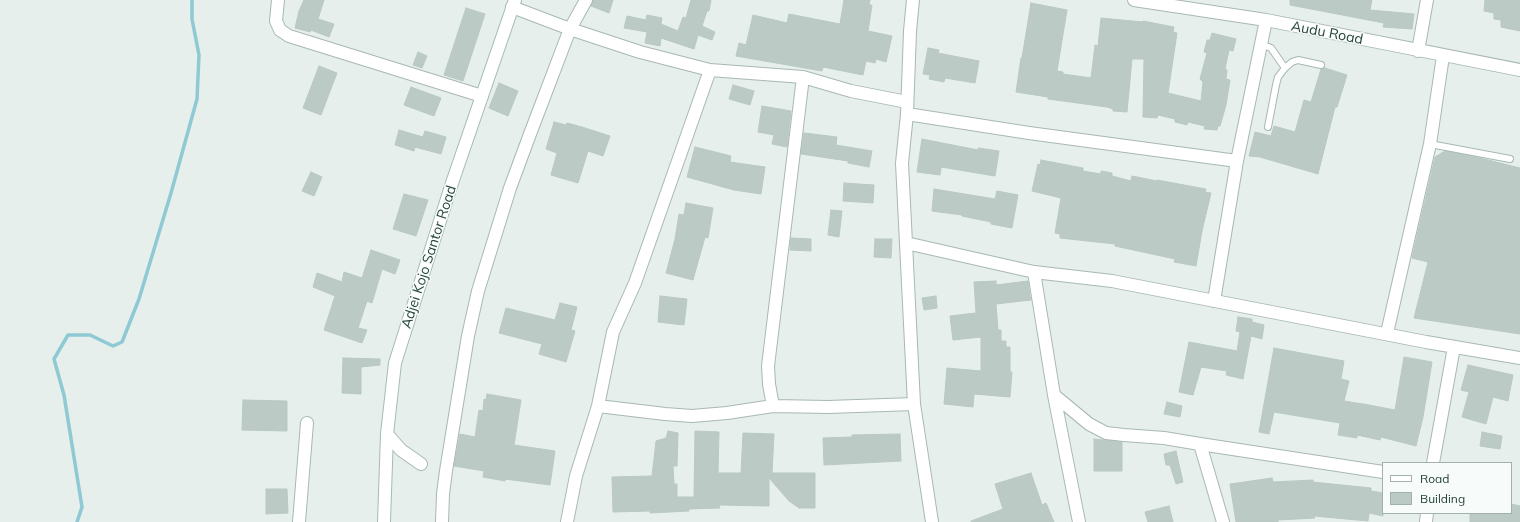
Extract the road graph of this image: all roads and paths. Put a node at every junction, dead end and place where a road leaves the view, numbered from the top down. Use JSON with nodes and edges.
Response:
{"nodes":[{"id":1,"x":278,"y":0,"type":"edge"},
{"id":2,"x":586,"y":0,"type":"edge"},
{"id":3,"x":913,"y":0,"type":"edge"},
{"id":4,"x":1134,"y":0,"type":"edge"},
{"id":5,"x":1427,"y":0,"type":"edge"},
{"id":6,"x":514,"y":4,"type":"edge"},
{"id":7,"x":1266,"y":20,"type":"junction"},
{"id":8,"x":570,"y":29,"type":"junction"},
{"id":9,"x":1261,"y":44,"type":"junction"},
{"id":10,"x":1418,"y":51,"type":"junction"},
{"id":11,"x":1443,"y":56,"type":"junction"},
{"id":12,"x":1321,"y":65,"type":"dead end"},
{"id":13,"x":1285,"y":68,"type":"junction"},
{"id":14,"x":710,"y":70,"type":"junction"},
{"id":15,"x":1520,"y":70,"type":"edge"},
{"id":16,"x":804,"y":77,"type":"junction"},
{"id":17,"x":482,"y":96,"type":"junction"},
{"id":18,"x":907,"y":108,"type":"junction"},
{"id":19,"x":1268,"y":127,"type":"dead end"},
{"id":20,"x":1430,"y":144,"type":"junction"},
{"id":21,"x":1510,"y":159,"type":"dead end"},
{"id":22,"x":1237,"y":161,"type":"junction"},
{"id":23,"x":906,"y":243,"type":"junction"},
{"id":24,"x":1034,"y":272,"type":"junction"},
{"id":25,"x":1214,"y":301,"type":"junction"},
{"id":26,"x":1387,"y":333,"type":"junction"},
{"id":27,"x":1454,"y":347,"type":"junction"},
{"id":28,"x":1520,"y":358,"type":"edge"},
{"id":29,"x":1054,"y":395,"type":"junction"},
{"id":30,"x":914,"y":404,"type":"junction"},
{"id":31,"x":598,"y":406,"type":"junction"},
{"id":32,"x":773,"y":406,"type":"junction"},
{"id":33,"x":307,"y":423,"type":"dead end"},
{"id":34,"x":387,"y":434,"type":"junction"},
{"id":35,"x":1200,"y":444,"type":"junction"},
{"id":36,"x":1433,"y":462,"type":"edge"},
{"id":37,"x":421,"y":464,"type":"dead end"},
{"id":38,"x":1382,"y":472,"type":"edge"},
{"id":39,"x":299,"y":522,"type":"edge"},
{"id":40,"x":384,"y":522,"type":"edge"},
{"id":41,"x":442,"y":522,"type":"edge"},
{"id":42,"x":567,"y":522,"type":"edge"},
{"id":43,"x":932,"y":522,"type":"edge"},
{"id":44,"x":1080,"y":522,"type":"edge"},
{"id":45,"x":1223,"y":522,"type":"edge"}],
"edges":[{"from":1,"to":17,"type":"street"},
{"from":2,"to":8,"type":"street"},
{"from":3,"to":18,"type":"street"},
{"from":4,"to":7,"type":"street","name":"Audu Road"},
{"from":5,"to":10,"type":"street"},
{"from":6,"to":8,"type":"street"},
{"from":6,"to":17,"type":"street","name":"Adjei Kojo Santor Road"},
{"from":7,"to":9,"type":"street"},
{"from":7,"to":10,"type":"street","name":"Audu Road"},
{"from":8,"to":14,"type":"street"},
{"from":8,"to":41,"type":"street"},
{"from":9,"to":13,"type":"lane"},
{"from":9,"to":22,"type":"street"},
{"from":10,"to":11,"type":"street","name":"Audu Road"},
{"from":11,"to":15,"type":"street","name":"Audu Road"},
{"from":11,"to":20,"type":"street"},
{"from":12,"to":13,"type":"lane"},
{"from":13,"to":19,"type":"lane"},
{"from":14,"to":16,"type":"street"},
{"from":14,"to":31,"type":"street"},
{"from":16,"to":18,"type":"street"},
{"from":16,"to":32,"type":"street"},
{"from":17,"to":34,"type":"street","name":"Adjei Kojo Santor Road"},
{"from":18,"to":22,"type":"street"},
{"from":18,"to":23,"type":"street"},
{"from":20,"to":21,"type":"lane"},
{"from":20,"to":26,"type":"street"},
{"from":22,"to":25,"type":"street"},
{"from":23,"to":24,"type":"street"},
{"from":23,"to":30,"type":"street"},
{"from":24,"to":25,"type":"street"},
{"from":24,"to":29,"type":"street"},
{"from":25,"to":26,"type":"street"},
{"from":26,"to":27,"type":"street"},
{"from":27,"to":28,"type":"street"},
{"from":27,"to":36,"type":"street"},
{"from":29,"to":35,"type":"street"},
{"from":29,"to":44,"type":"street"},
{"from":30,"to":32,"type":"street"},
{"from":30,"to":43,"type":"street"},
{"from":31,"to":32,"type":"street"},
{"from":31,"to":42,"type":"street"},
{"from":33,"to":39,"type":"street"},
{"from":34,"to":37,"type":"street"},
{"from":34,"to":40,"type":"street","name":"Adjei Kojo Santor Road"},
{"from":35,"to":38,"type":"street"},
{"from":35,"to":45,"type":"street"}]}
